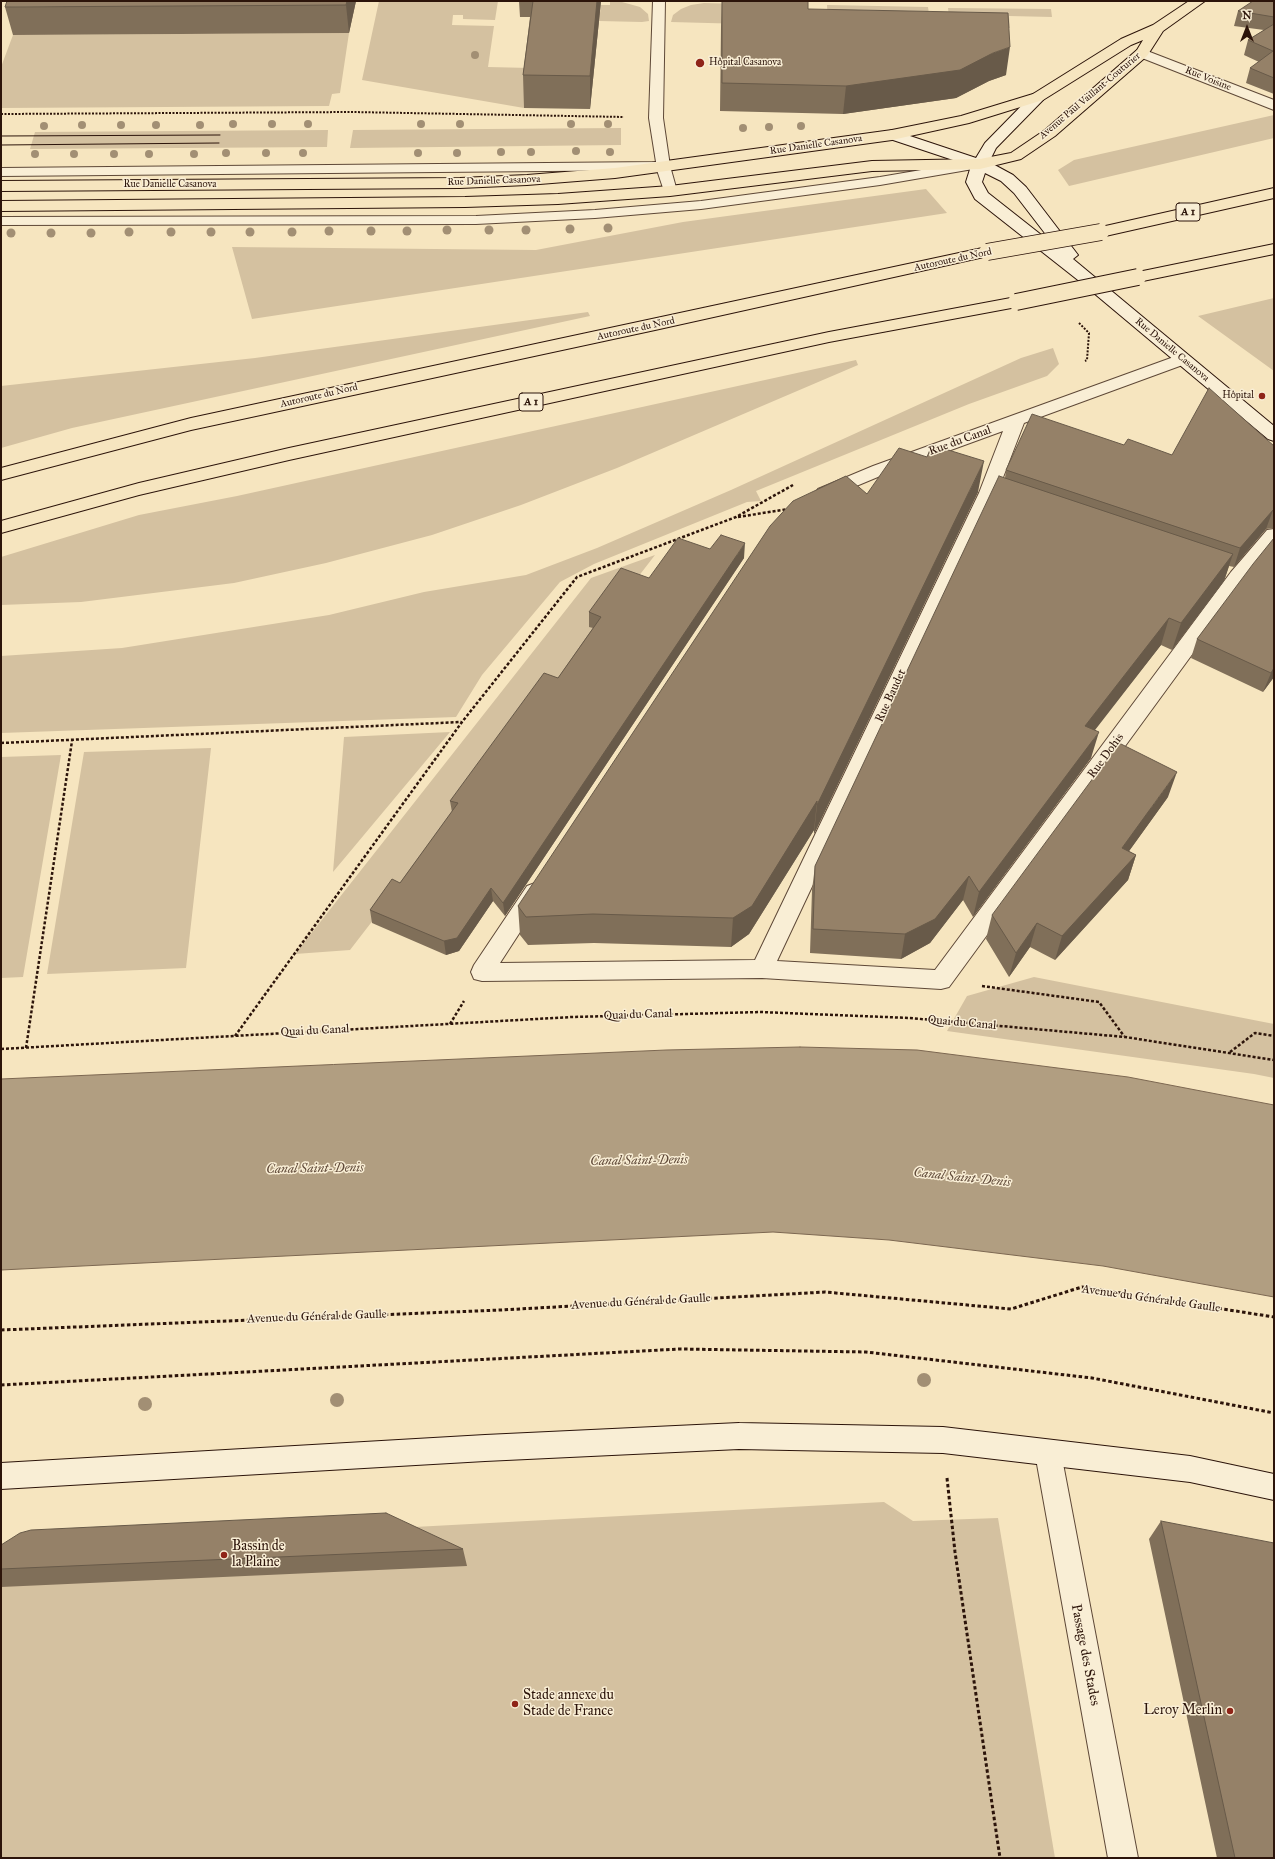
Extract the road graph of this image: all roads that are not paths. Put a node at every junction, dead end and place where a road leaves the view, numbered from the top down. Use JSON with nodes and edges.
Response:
{"nodes":[{"id":1,"x":659,"y":1,"type":"edge"},
{"id":2,"x":1198,"y":1,"type":"edge"},
{"id":3,"x":1158,"y":28,"type":"junction"},
{"id":4,"x":1142,"y":53,"type":"junction"},
{"id":5,"x":1038,"y":97,"type":"junction"},
{"id":6,"x":1274,"y":105,"type":"edge"},
{"id":7,"x":892,"y":135,"type":"junction"},
{"id":8,"x":980,"y":164,"type":"junction"},
{"id":9,"x":663,"y":166,"type":"junction"},
{"id":10,"x":1,"y":172,"type":"edge"},
{"id":11,"x":1,"y":186,"type":"edge"},
{"id":12,"x":670,"y":191,"type":"junction"},
{"id":13,"x":1274,"y":193,"type":"edge"},
{"id":14,"x":1,"y":206,"type":"edge"},
{"id":15,"x":1,"y":221,"type":"edge"},
{"id":16,"x":1274,"y":249,"type":"edge"},
{"id":17,"x":1089,"y":280,"type":"junction"},
{"id":18,"x":1182,"y":359,"type":"junction"},
{"id":19,"x":1016,"y":421,"type":"junction"},
{"id":20,"x":1274,"y":435,"type":"edge"},
{"id":21,"x":1,"y":474,"type":"edge"},
{"id":22,"x":788,"y":509,"type":"edge"},
{"id":23,"x":1,"y":527,"type":"edge"},
{"id":24,"x":1274,"y":535,"type":"edge"},
{"id":25,"x":547,"y":873,"type":"edge"},
{"id":26,"x":762,"y":969,"type":"junction"},
{"id":27,"x":1048,"y":1453,"type":"junction"},
{"id":28,"x":1,"y":1476,"type":"edge"},
{"id":29,"x":1274,"y":1487,"type":"edge"},
{"id":30,"x":1123,"y":1858,"type":"edge"}],
"edges":[{"from":1,"to":9,"type":"lane"},
{"from":2,"to":3,"type":"main road","name":"Avenue Paul Vaillant-Couturier"},
{"from":3,"to":4,"type":"main road","name":"Avenue Paul Vaillant-Couturier"},
{"from":3,"to":5,"type":"main road","name":"Avenue Paul Vaillant-Couturier"},
{"from":4,"to":6,"type":"street","name":"Rue Voisine"},
{"from":4,"to":8,"type":"main road","name":"Avenue Paul Vaillant-Couturier"},
{"from":5,"to":7,"type":"main road"},
{"from":5,"to":8,"type":"street","name":"Avenue Paul Vaillant-Couturier"},
{"from":7,"to":8,"type":"street","name":"Rue Danielle Casanova"},
{"from":7,"to":9,"type":"main road","name":"Rue Danielle Casanova"},
{"from":8,"to":12,"type":"main road","name":"Rue Danielle Casanova"},
{"from":8,"to":15,"type":"lane"},
{"from":8,"to":17,"type":"street","name":"Rue Danielle Casanova"},
{"from":8,"to":17,"type":"street","name":"Rue Danielle Casanova"},
{"from":9,"to":10,"type":"lane"},
{"from":9,"to":11,"type":"main road","name":"Rue Danielle Casanova"},
{"from":9,"to":12,"type":"lane"},
{"from":12,"to":14,"type":"main road","name":"Rue Danielle Casanova"},
{"from":13,"to":21,"type":"main road","name":"Autoroute du Nord","number":"A 1","bridge":true},
{"from":16,"to":23,"type":"main road","number":"A 1","bridge":true},
{"from":17,"to":18,"type":"street","name":"Rue Danielle Casanova"},
{"from":18,"to":19,"type":"street","name":"Rue du Canal"},
{"from":18,"to":20,"type":"street","name":"Rue Danielle Casanova"},
{"from":19,"to":22,"type":"street","name":"Rue du Canal"},
{"from":19,"to":26,"type":"street","name":"Rue Baudet"},
{"from":24,"to":26,"type":"street","name":"Rue Dohis"},
{"from":25,"to":26,"type":"street"},
{"from":27,"to":28,"type":"street"},
{"from":27,"to":29,"type":"street"},
{"from":27,"to":30,"type":"street","name":"Passage des Stades"}]}
